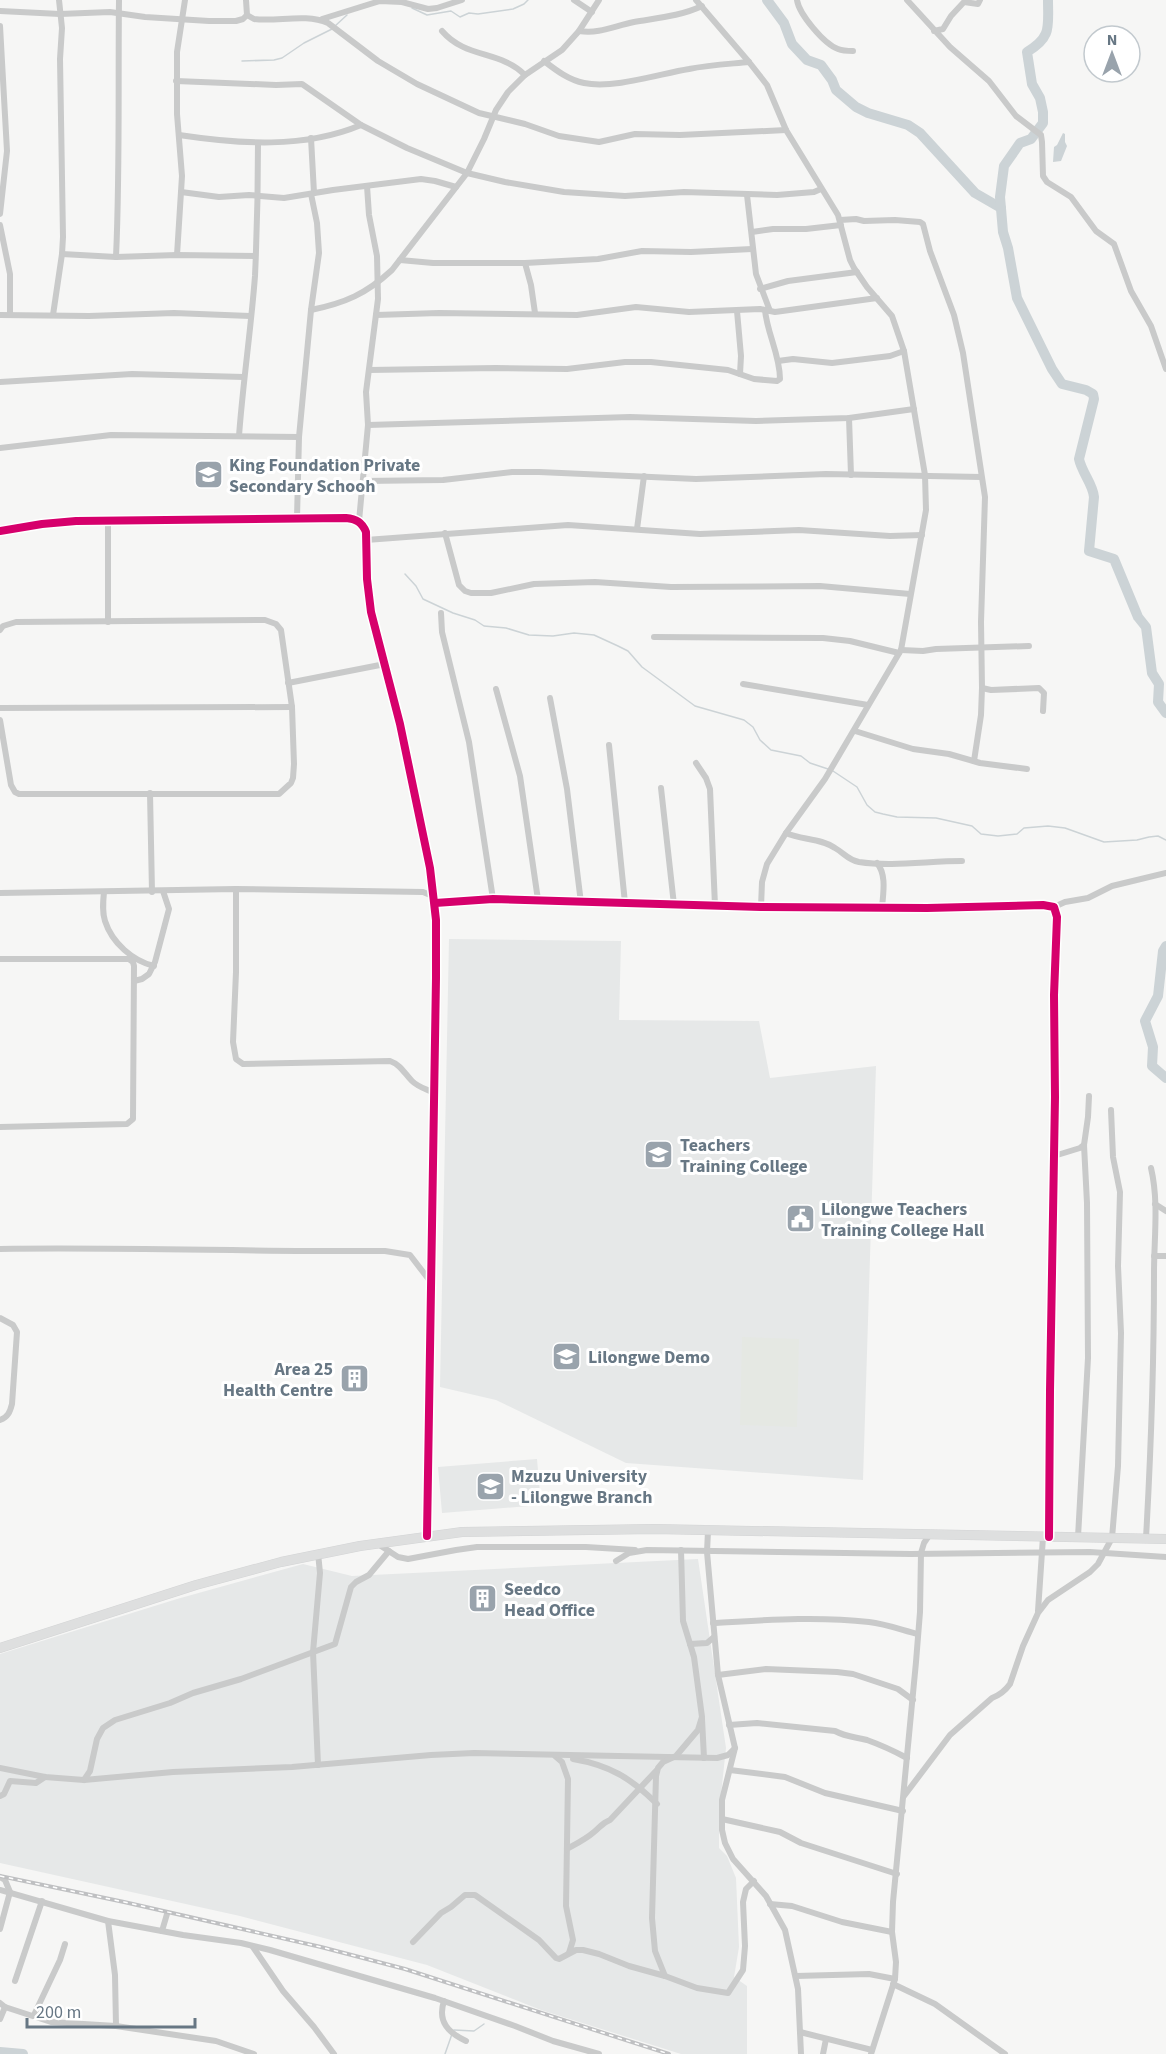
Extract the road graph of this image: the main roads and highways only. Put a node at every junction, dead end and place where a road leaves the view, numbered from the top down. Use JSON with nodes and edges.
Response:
{"nodes":[{"id":1,"x":1166,"y":1539,"type":"edge"},
{"id":2,"x":0,"y":1648,"type":"edge"}],
"edges":[{"from":1,"to":2,"type":"main road"}]}
